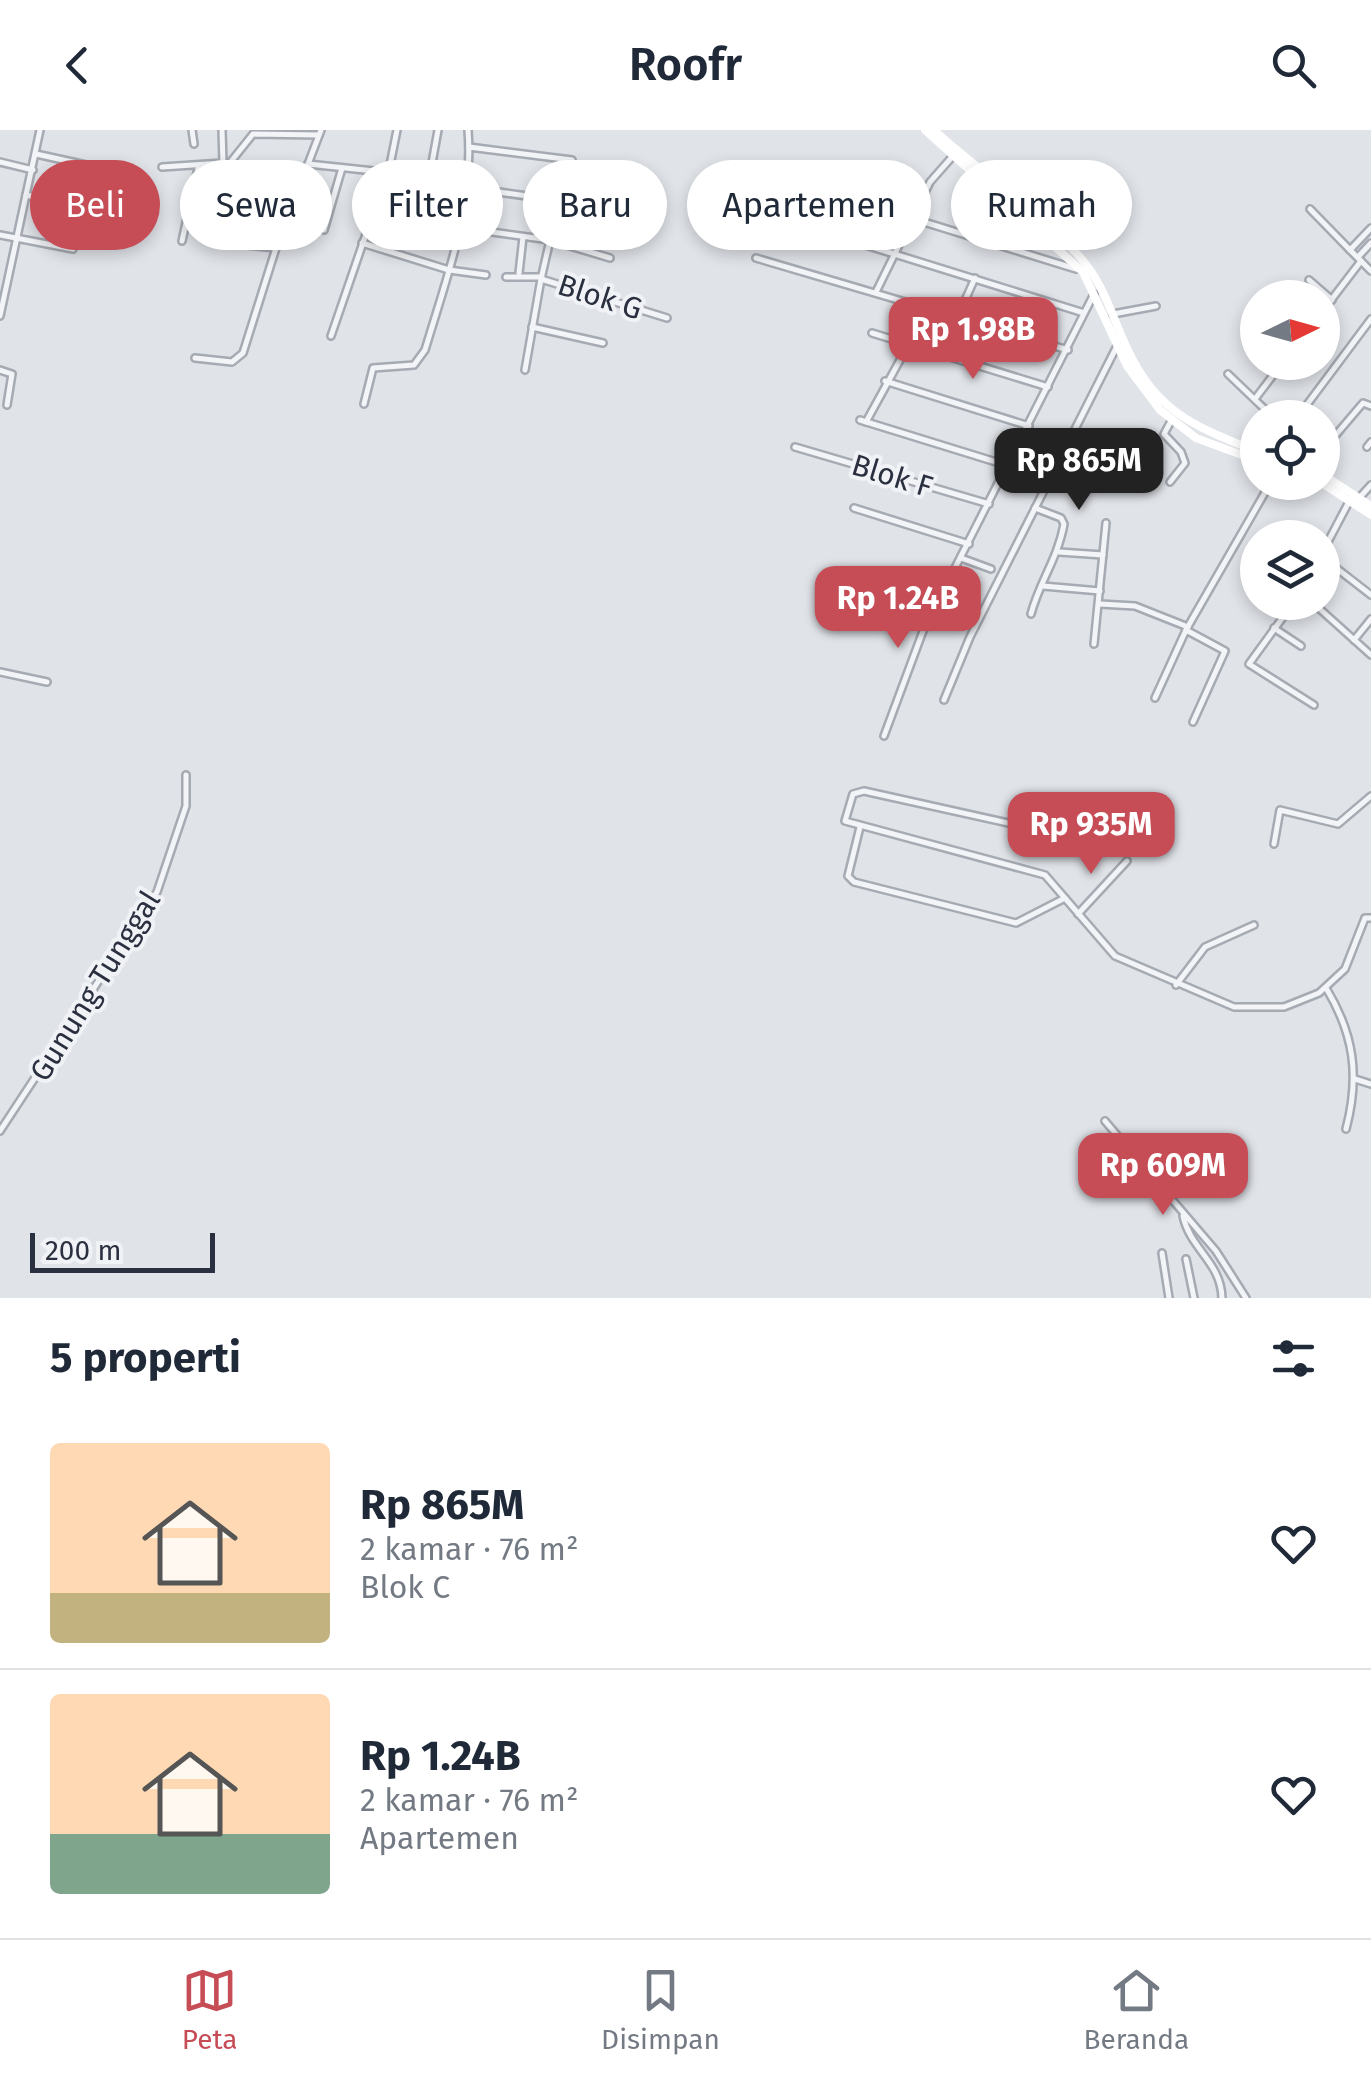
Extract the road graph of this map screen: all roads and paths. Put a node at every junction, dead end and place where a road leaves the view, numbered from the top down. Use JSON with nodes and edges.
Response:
{"nodes":[{"id":1,"x":40,"y":130,"type":"edge"},
{"id":2,"x":192,"y":130,"type":"edge"},
{"id":3,"x":222,"y":130,"type":"edge"},
{"id":4,"x":397,"y":130,"type":"edge"},
{"id":5,"x":438,"y":130,"type":"edge"},
{"id":6,"x":468,"y":130,"type":"edge"},
{"id":7,"x":925,"y":130,"type":"edge"},
{"id":8,"x":934,"y":130,"type":"edge"},
{"id":9,"x":320,"y":133,"type":"edge"},
{"id":10,"x":194,"y":144,"type":"dead end"},
{"id":11,"x":469,"y":147,"type":"junction"},
{"id":12,"x":36,"y":154,"type":"junction"},
{"id":13,"x":952,"y":157,"type":"junction"},
{"id":14,"x":35,"y":160,"type":"edge"},
{"id":15,"x":63,"y":160,"type":"edge"},
{"id":16,"x":226,"y":160,"type":"edge"},
{"id":17,"x":229,"y":160,"type":"edge"},
{"id":18,"x":310,"y":160,"type":"edge"},
{"id":19,"x":391,"y":160,"type":"edge"},
{"id":20,"x":433,"y":160,"type":"edge"},
{"id":21,"x":469,"y":160,"type":"edge"},
{"id":22,"x":572,"y":160,"type":"dead end"},
{"id":23,"x":0,"y":162,"type":"edge"},
{"id":24,"x":162,"y":167,"type":"dead end"},
{"id":25,"x":332,"y":167,"type":"edge"},
{"id":26,"x":180,"y":168,"type":"edge"},
{"id":27,"x":342,"y":168,"type":"junction"},
{"id":28,"x":352,"y":168,"type":"edge"},
{"id":29,"x":30,"y":169,"type":"edge"},
{"id":30,"x":30,"y":181,"type":"edge"},
{"id":31,"x":931,"y":181,"type":"edge"},
{"id":32,"x":26,"y":195,"type":"junction"},
{"id":33,"x":30,"y":196,"type":"edge"},
{"id":34,"x":332,"y":202,"type":"edge"},
{"id":35,"x":1310,"y":209,"type":"dead end"},
{"id":36,"x":931,"y":224,"type":"edge"},
{"id":37,"x":1371,"y":228,"type":"edge"},
{"id":38,"x":0,"y":234,"type":"edge"},
{"id":39,"x":503,"y":235,"type":"edge"},
{"id":40,"x":523,"y":237,"type":"joint"},
{"id":41,"x":16,"y":238,"type":"junction"},
{"id":42,"x":30,"y":241,"type":"edge"},
{"id":43,"x":1371,"y":243,"type":"edge"},
{"id":44,"x":275,"y":250,"type":"edge"},
{"id":45,"x":360,"y":250,"type":"edge"},
{"id":46,"x":385,"y":250,"type":"edge"},
{"id":47,"x":456,"y":250,"type":"edge"},
{"id":48,"x":548,"y":250,"type":"edge"},
{"id":49,"x":587,"y":250,"type":"edge"},
{"id":50,"x":877,"y":250,"type":"edge"},
{"id":51,"x":897,"y":250,"type":"edge"},
{"id":52,"x":1350,"y":250,"type":"junction"},
{"id":53,"x":894,"y":256,"type":"junction"},
{"id":54,"x":610,"y":258,"type":"dead end"},
{"id":55,"x":756,"y":258,"type":"dead end"},
{"id":56,"x":1360,"y":259,"type":"junction"},
{"id":57,"x":449,"y":270,"type":"junction"},
{"id":58,"x":1371,"y":271,"type":"edge"},
{"id":59,"x":1083,"y":272,"type":"junction"},
{"id":60,"x":519,"y":274,"type":"dead end"},
{"id":61,"x":486,"y":276,"type":"dead end"},
{"id":62,"x":506,"y":277,"type":"dead end"},
{"id":63,"x":542,"y":278,"type":"junction"},
{"id":64,"x":975,"y":278,"type":"junction"},
{"id":65,"x":1340,"y":288,"type":"edge"},
{"id":66,"x":1096,"y":291,"type":"junction"},
{"id":67,"x":876,"y":292,"type":"junction"},
{"id":68,"x":1156,"y":306,"type":"dead end"},
{"id":69,"x":928,"y":309,"type":"junction"},
{"id":70,"x":1084,"y":313,"type":"junction"},
{"id":71,"x":1113,"y":314,"type":"junction"},
{"id":72,"x":0,"y":316,"type":"edge"},
{"id":73,"x":958,"y":316,"type":"junction"},
{"id":74,"x":667,"y":318,"type":"dead end"},
{"id":75,"x":1371,"y":319,"type":"edge"},
{"id":76,"x":532,"y":327,"type":"junction"},
{"id":77,"x":872,"y":333,"type":"dead end"},
{"id":78,"x":332,"y":336,"type":"dead end"},
{"id":79,"x":602,"y":343,"type":"dead end"},
{"id":80,"x":907,"y":344,"type":"junction"},
{"id":81,"x":1117,"y":346,"type":"junction"},
{"id":82,"x":1068,"y":350,"type":"junction"},
{"id":83,"x":195,"y":358,"type":"dead end"},
{"id":84,"x":0,"y":370,"type":"edge"},
{"id":85,"x":524,"y":370,"type":"dead end"},
{"id":86,"x":1228,"y":374,"type":"dead end"},
{"id":87,"x":1270,"y":380,"type":"edge"},
{"id":88,"x":884,"y":381,"type":"junction"},
{"id":89,"x":1048,"y":387,"type":"junction"},
{"id":90,"x":1255,"y":400,"type":"joint"},
{"id":91,"x":1310,"y":400,"type":"edge"},
{"id":92,"x":8,"y":404,"type":"dead end"},
{"id":93,"x":364,"y":404,"type":"dead end"},
{"id":94,"x":1371,"y":406,"type":"edge"},
{"id":95,"x":1163,"y":407,"type":"junction"},
{"id":96,"x":1172,"y":421,"type":"junction"},
{"id":97,"x":1028,"y":426,"type":"junction"},
{"id":98,"x":1340,"y":429,"type":"edge"},
{"id":99,"x":1240,"y":445,"type":"edge"},
{"id":100,"x":795,"y":446,"type":"dead end"},
{"id":101,"x":1240,"y":454,"type":"edge"},
{"id":102,"x":1060,"y":462,"type":"junction"},
{"id":103,"x":1008,"y":466,"type":"junction"},
{"id":104,"x":1111,"y":481,"type":"dead end"},
{"id":105,"x":1170,"y":482,"type":"dead end"},
{"id":106,"x":1371,"y":485,"type":"edge"},
{"id":107,"x":1340,"y":486,"type":"edge"},
{"id":108,"x":1340,"y":490,"type":"edge"},
{"id":109,"x":1355,"y":496,"type":"junction"},
{"id":110,"x":1261,"y":500,"type":"edge"},
{"id":111,"x":989,"y":504,"type":"junction"},
{"id":112,"x":1371,"y":506,"type":"edge"},
{"id":113,"x":854,"y":508,"type":"dead end"},
{"id":114,"x":1035,"y":508,"type":"junction"},
{"id":115,"x":1371,"y":515,"type":"edge"},
{"id":116,"x":1106,"y":523,"type":"dead end"},
{"id":117,"x":1340,"y":523,"type":"edge"},
{"id":118,"x":968,"y":544,"type":"junction"},
{"id":119,"x":1059,"y":552,"type":"junction"},
{"id":120,"x":1103,"y":556,"type":"junction"},
{"id":121,"x":961,"y":558,"type":"junction"},
{"id":122,"x":990,"y":569,"type":"dead end"},
{"id":123,"x":1340,"y":570,"type":"edge"},
{"id":124,"x":1043,"y":586,"type":"junction"},
{"id":125,"x":1100,"y":591,"type":"junction"},
{"id":126,"x":1371,"y":595,"type":"edge"},
{"id":127,"x":1099,"y":604,"type":"junction"},
{"id":128,"x":1031,"y":614,"type":"dead end"},
{"id":129,"x":1371,"y":619,"type":"edge"},
{"id":130,"x":1280,"y":620,"type":"edge"},
{"id":131,"x":1332,"y":620,"type":"edge"},
{"id":132,"x":1187,"y":628,"type":"junction"},
{"id":133,"x":1274,"y":628,"type":"junction"},
{"id":134,"x":1354,"y":640,"type":"junction"},
{"id":135,"x":1094,"y":644,"type":"dead end"},
{"id":136,"x":1300,"y":646,"type":"dead end"},
{"id":137,"x":1371,"y":655,"type":"edge"},
{"id":138,"x":0,"y":672,"type":"edge"},
{"id":139,"x":47,"y":682,"type":"dead end"},
{"id":140,"x":1154,"y":698,"type":"dead end"},
{"id":141,"x":944,"y":700,"type":"dead end"},
{"id":142,"x":1314,"y":705,"type":"dead end"},
{"id":143,"x":1193,"y":722,"type":"dead end"},
{"id":144,"x":884,"y":736,"type":"dead end"},
{"id":145,"x":186,"y":776,"type":"dead end"},
{"id":146,"x":1371,"y":798,"type":"edge"},
{"id":147,"x":860,"y":828,"type":"junction"},
{"id":148,"x":1035,"y":829,"type":"dead end"},
{"id":149,"x":1274,"y":844,"type":"dead end"},
{"id":150,"x":1127,"y":861,"type":"dead end"},
{"id":151,"x":1066,"y":898,"type":"junction"},
{"id":152,"x":1077,"y":915,"type":"junction"},
{"id":153,"x":1371,"y":918,"type":"edge"},
{"id":154,"x":1254,"y":925,"type":"dead end"},
{"id":155,"x":1176,"y":986,"type":"junction"},
{"id":156,"x":1326,"y":988,"type":"junction"},
{"id":157,"x":1354,"y":1078,"type":"junction"},
{"id":158,"x":1371,"y":1084,"type":"edge"},
{"id":159,"x":1106,"y":1120,"type":"dead end"},
{"id":160,"x":1346,"y":1128,"type":"dead end"},
{"id":161,"x":0,"y":1131,"type":"edge"},
{"id":162,"x":1182,"y":1214,"type":"junction"},
{"id":163,"x":1162,"y":1253,"type":"dead end"},
{"id":164,"x":1186,"y":1259,"type":"dead end"},
{"id":165,"x":1169,"y":1298,"type":"edge"},
{"id":166,"x":1194,"y":1298,"type":"edge"},
{"id":167,"x":1223,"y":1298,"type":"edge"},
{"id":168,"x":1246,"y":1298,"type":"edge"}],
"edges":[{"from":1,"to":12,"type":"street"},
{"from":2,"to":10,"type":"street"},
{"from":3,"to":16,"type":"street"},
{"from":4,"to":19,"type":"street"},
{"from":5,"to":20,"type":"street"},
{"from":6,"to":11,"type":"street"},
{"from":7,"to":13,"type":"main road"},
{"from":8,"to":71,"type":"main road"},
{"from":9,"to":17,"type":"street"},
{"from":9,"to":18,"type":"street"},
{"from":11,"to":21,"type":"street"},
{"from":11,"to":22,"type":"street"},
{"from":12,"to":14,"type":"street"},
{"from":12,"to":15,"type":"street"},
{"from":13,"to":31,"type":"street"},
{"from":13,"to":59,"type":"main road"},
{"from":23,"to":29,"type":"street"},
{"from":24,"to":26,"type":"street"},
{"from":25,"to":27,"type":"street"},
{"from":27,"to":28,"type":"street"},
{"from":27,"to":34,"type":"street"},
{"from":30,"to":32,"type":"street"},
{"from":32,"to":33,"type":"street"},
{"from":32,"to":41,"type":"street"},
{"from":35,"to":52,"type":"street"},
{"from":36,"to":59,"type":"street"},
{"from":37,"to":52,"type":"street"},
{"from":38,"to":41,"type":"street"},
{"from":39,"to":40,"type":"street","name":"Blok G"},
{"from":40,"to":60,"type":"street"},
{"from":41,"to":42,"type":"street"},
{"from":41,"to":72,"type":"street"},
{"from":43,"to":56,"type":"street"},
{"from":44,"to":83,"type":"street"},
{"from":45,"to":78,"type":"street"},
{"from":46,"to":57,"type":"street"},
{"from":47,"to":57,"type":"street"},
{"from":48,"to":63,"type":"street","name":"Blok G"},
{"from":49,"to":54,"type":"street"},
{"from":50,"to":53,"type":"street"},
{"from":51,"to":53,"type":"street"},
{"from":52,"to":56,"type":"street"},
{"from":53,"to":64,"type":"street"},
{"from":53,"to":67,"type":"street"},
{"from":55,"to":67,"type":"street"},
{"from":56,"to":58,"type":"street"},
{"from":56,"to":65,"type":"street"},
{"from":57,"to":61,"type":"street"},
{"from":57,"to":93,"type":"street"},
{"from":59,"to":66,"type":"main road"},
{"from":62,"to":63,"type":"street"},
{"from":63,"to":74,"type":"street","name":"Blok G"},
{"from":63,"to":76,"type":"street"},
{"from":64,"to":70,"type":"street"},
{"from":64,"to":73,"type":"street"},
{"from":66,"to":70,"type":"street"},
{"from":66,"to":81,"type":"main road"},
{"from":67,"to":69,"type":"street"},
{"from":68,"to":71,"type":"street"},
{"from":69,"to":73,"type":"street"},
{"from":69,"to":80,"type":"street"},
{"from":70,"to":82,"type":"street"},
{"from":71,"to":95,"type":"main road"},
{"from":73,"to":82,"type":"street"},
{"from":75,"to":91,"type":"street"},
{"from":76,"to":79,"type":"street"},
{"from":76,"to":85,"type":"street"},
{"from":77,"to":80,"type":"street"},
{"from":80,"to":88,"type":"street"},
{"from":80,"to":89,"type":"street"},
{"from":81,"to":95,"type":"main road"},
{"from":81,"to":102,"type":"street"},
{"from":82,"to":89,"type":"street"},
{"from":84,"to":92,"type":"street"},
{"from":86,"to":90,"type":"street"},
{"from":87,"to":90,"type":"street"},
{"from":88,"to":97,"type":"street"},
{"from":88,"to":103,"type":"street"},
{"from":89,"to":97,"type":"street"},
{"from":94,"to":98,"type":"street"},
{"from":95,"to":96,"type":"main road"},
{"from":95,"to":99,"type":"main road"},
{"from":96,"to":101,"type":"main road"},
{"from":96,"to":105,"type":"street"},
{"from":97,"to":103,"type":"street"},
{"from":100,"to":111,"type":"street","name":"Blok F"},
{"from":102,"to":104,"type":"street"},
{"from":102,"to":114,"type":"street"},
{"from":103,"to":111,"type":"street"},
{"from":106,"to":109,"type":"street"},
{"from":107,"to":109,"type":"main road"},
{"from":108,"to":109,"type":"main road"},
{"from":109,"to":112,"type":"main road"},
{"from":109,"to":115,"type":"main road"},
{"from":109,"to":117,"type":"street"},
{"from":110,"to":132,"type":"street"},
{"from":111,"to":118,"type":"street"},
{"from":113,"to":118,"type":"street"},
{"from":114,"to":119,"type":"street"},
{"from":114,"to":141,"type":"street"},
{"from":116,"to":120,"type":"street"},
{"from":118,"to":121,"type":"street"},
{"from":119,"to":120,"type":"street"},
{"from":119,"to":124,"type":"street"},
{"from":120,"to":125,"type":"street"},
{"from":121,"to":122,"type":"street"},
{"from":121,"to":144,"type":"street"},
{"from":123,"to":126,"type":"street"},
{"from":124,"to":125,"type":"street"},
{"from":124,"to":128,"type":"street"},
{"from":125,"to":127,"type":"street"},
{"from":127,"to":132,"type":"street"},
{"from":127,"to":135,"type":"street"},
{"from":129,"to":134,"type":"street"},
{"from":130,"to":133,"type":"street"},
{"from":131,"to":134,"type":"street"},
{"from":132,"to":140,"type":"street"},
{"from":132,"to":143,"type":"street"},
{"from":133,"to":136,"type":"street"},
{"from":133,"to":142,"type":"street"},
{"from":134,"to":137,"type":"street"},
{"from":138,"to":139,"type":"street"},
{"from":145,"to":161,"type":"street","name":"Gunung Tunggal"},
{"from":146,"to":149,"type":"street"},
{"from":147,"to":148,"type":"street"},
{"from":147,"to":151,"type":"street"},
{"from":147,"to":151,"type":"street"},
{"from":150,"to":152,"type":"street"},
{"from":151,"to":152,"type":"street"},
{"from":152,"to":155,"type":"street"},
{"from":153,"to":156,"type":"street"},
{"from":154,"to":155,"type":"street"},
{"from":155,"to":156,"type":"street"},
{"from":156,"to":157,"type":"street"},
{"from":157,"to":158,"type":"street"},
{"from":157,"to":160,"type":"street"},
{"from":159,"to":162,"type":"street"},
{"from":162,"to":167,"type":"street"},
{"from":162,"to":168,"type":"street"},
{"from":163,"to":165,"type":"street"},
{"from":164,"to":166,"type":"street"}]}
